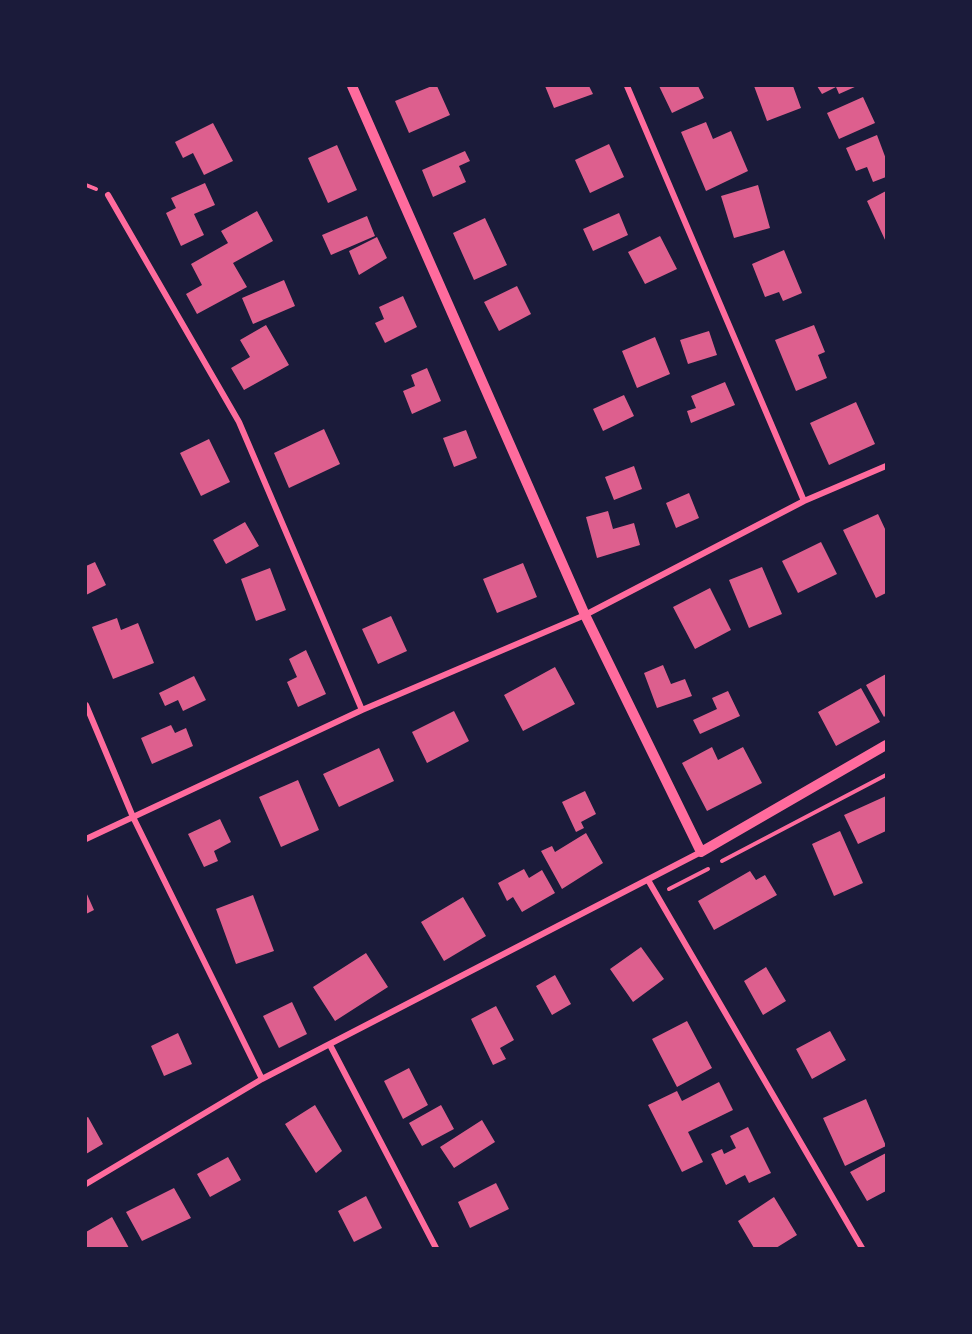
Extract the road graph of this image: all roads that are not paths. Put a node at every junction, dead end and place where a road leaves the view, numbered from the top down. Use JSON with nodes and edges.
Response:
{"nodes":[{"id":1,"x":352,"y":86,"type":"edge"},
{"id":2,"x":627,"y":86,"type":"edge"},
{"id":3,"x":108,"y":195,"type":"dead end"},
{"id":4,"x":886,"y":466,"type":"edge"},
{"id":5,"x":804,"y":501,"type":"junction"},
{"id":6,"x":585,"y":615,"type":"junction"},
{"id":7,"x":86,"y":705,"type":"edge"},
{"id":8,"x":362,"y":710,"type":"junction"},
{"id":9,"x":886,"y":745,"type":"edge"},
{"id":10,"x":133,"y":817,"type":"junction"},
{"id":11,"x":86,"y":838,"type":"edge"},
{"id":12,"x":701,"y":852,"type":"junction"},
{"id":13,"x":648,"y":880,"type":"junction"},
{"id":14,"x":330,"y":1045,"type":"junction"},
{"id":15,"x":262,"y":1079,"type":"junction"},
{"id":16,"x":86,"y":1184,"type":"edge"},
{"id":17,"x":436,"y":1248,"type":"edge"},
{"id":18,"x":862,"y":1248,"type":"edge"}],
"edges":[{"from":1,"to":6,"type":"street"},
{"from":2,"to":5,"type":"street"},
{"from":3,"to":8,"type":"street"},
{"from":4,"to":5,"type":"street"},
{"from":5,"to":6,"type":"street"},
{"from":6,"to":8,"type":"street"},
{"from":6,"to":12,"type":"street"},
{"from":7,"to":10,"type":"street"},
{"from":8,"to":10,"type":"street"},
{"from":9,"to":12,"type":"street"},
{"from":10,"to":11,"type":"street"},
{"from":10,"to":15,"type":"street"},
{"from":12,"to":13,"type":"street"},
{"from":13,"to":14,"type":"street"},
{"from":13,"to":18,"type":"street"},
{"from":14,"to":15,"type":"street"},
{"from":14,"to":17,"type":"street"},
{"from":15,"to":16,"type":"street"}]}
